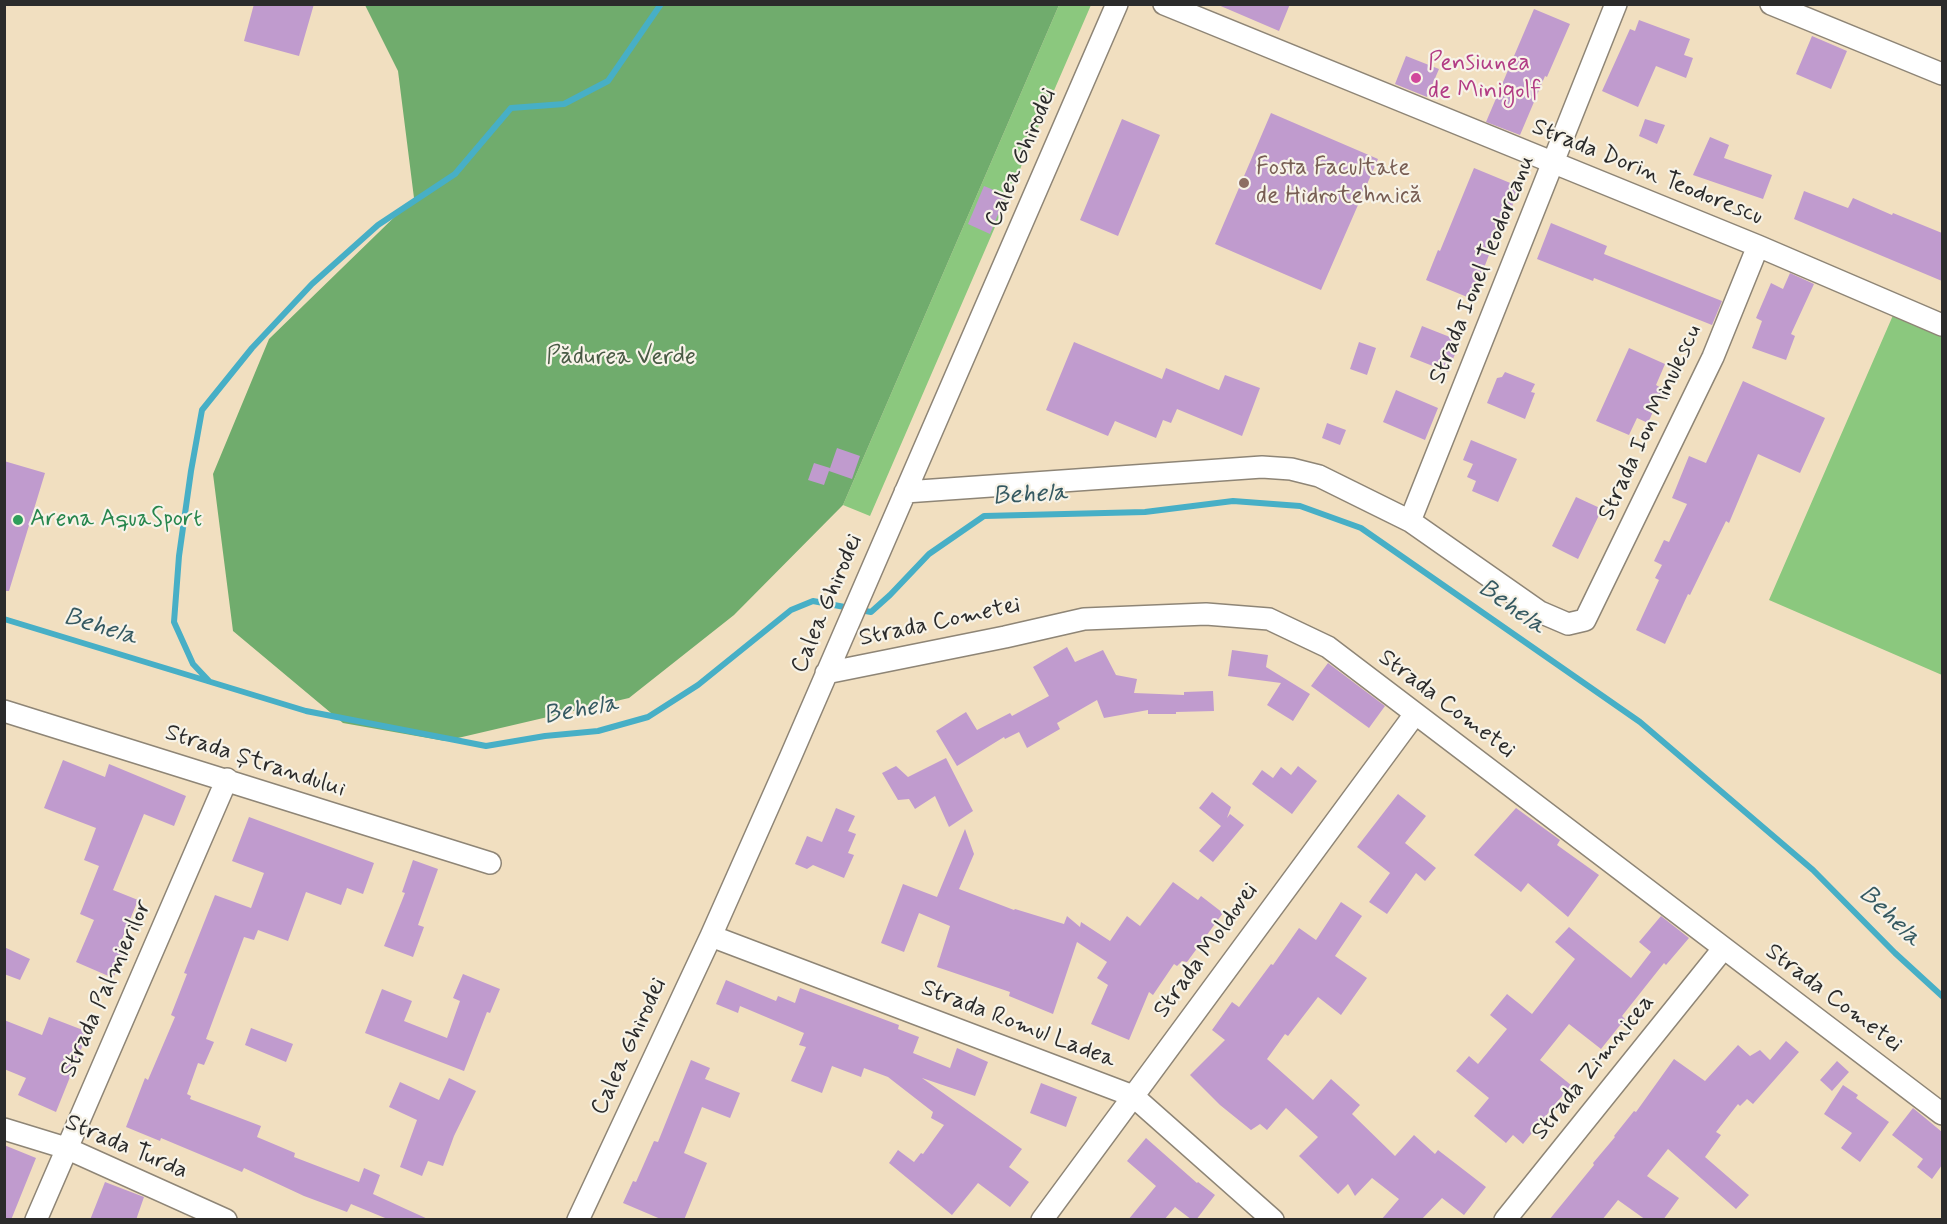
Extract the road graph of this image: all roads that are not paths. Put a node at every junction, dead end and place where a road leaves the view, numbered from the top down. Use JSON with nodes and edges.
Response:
{"nodes":[{"id":1,"x":1117,"y":4,"type":"edge"},
{"id":2,"x":1164,"y":4,"type":"edge"},
{"id":3,"x":1616,"y":4,"type":"edge"},
{"id":4,"x":1772,"y":4,"type":"edge"},
{"id":5,"x":1942,"y":74,"type":"edge"},
{"id":6,"x":1553,"y":163,"type":"junction"},
{"id":7,"x":1758,"y":246,"type":"junction"},
{"id":8,"x":1942,"y":325,"type":"edge"},
{"id":9,"x":905,"y":492,"type":"junction"},
{"id":10,"x":1410,"y":521,"type":"junction"},
{"id":11,"x":826,"y":673,"type":"junction"},
{"id":12,"x":4,"y":711,"type":"edge"},
{"id":13,"x":1414,"y":714,"type":"junction"},
{"id":14,"x":227,"y":779,"type":"junction"},
{"id":15,"x":490,"y":863,"type":"dead end"},
{"id":16,"x":711,"y":936,"type":"junction"},
{"id":17,"x":1723,"y":949,"type":"junction"},
{"id":18,"x":1132,"y":1096,"type":"junction"},
{"id":19,"x":1942,"y":1114,"type":"edge"},
{"id":20,"x":4,"y":1129,"type":"edge"},
{"id":21,"x":66,"y":1148,"type":"junction"},
{"id":22,"x":36,"y":1220,"type":"edge"},
{"id":23,"x":226,"y":1220,"type":"edge"},
{"id":24,"x":578,"y":1220,"type":"edge"},
{"id":25,"x":1042,"y":1220,"type":"edge"},
{"id":26,"x":1273,"y":1220,"type":"edge"},
{"id":27,"x":1505,"y":1220,"type":"edge"}],
"edges":[{"from":1,"to":9,"type":"street","name":"Calea Ghirodei"},
{"from":2,"to":6,"type":"street","name":"Strada Dorin Teodorescu"},
{"from":3,"to":6,"type":"street","name":"Strada Ionel Teodoreanu"},
{"from":4,"to":5,"type":"street"},
{"from":6,"to":7,"type":"street","name":"Strada Dorin Teodorescu"},
{"from":6,"to":10,"type":"street","name":"Strada Ionel Teodoreanu"},
{"from":7,"to":8,"type":"street","name":"Strada Dorin Teodorescu"},
{"from":7,"to":10,"type":"street","name":"Strada Ion Minulescu"},
{"from":9,"to":10,"type":"street"},
{"from":9,"to":11,"type":"street","name":"Calea Ghirodei"},
{"from":11,"to":13,"type":"street","name":"Strada Cometei"},
{"from":11,"to":16,"type":"street","name":"Calea Ghirodei"},
{"from":12,"to":14,"type":"street","name":"Strada Ștrandului"},
{"from":13,"to":17,"type":"street","name":"Strada Cometei"},
{"from":13,"to":18,"type":"street","name":"Strada Moldovei"},
{"from":14,"to":15,"type":"street","name":"Strada Ștrandului"},
{"from":14,"to":21,"type":"street","name":"Strada Palmierilor"},
{"from":16,"to":18,"type":"street","name":"Strada Romul Ladea"},
{"from":16,"to":24,"type":"street","name":"Calea Ghirodei"},
{"from":17,"to":19,"type":"street","name":"Strada Cometei"},
{"from":17,"to":27,"type":"street","name":"Strada Zimnicea"},
{"from":18,"to":25,"type":"street","name":"Strada Moldovei"},
{"from":18,"to":26,"type":"street","name":"Strada Romul Ladea"},
{"from":20,"to":21,"type":"street","name":"Strada Turda"},
{"from":21,"to":22,"type":"street","name":"Strada Palmierilor"},
{"from":21,"to":23,"type":"street","name":"Strada Turda"}]}
